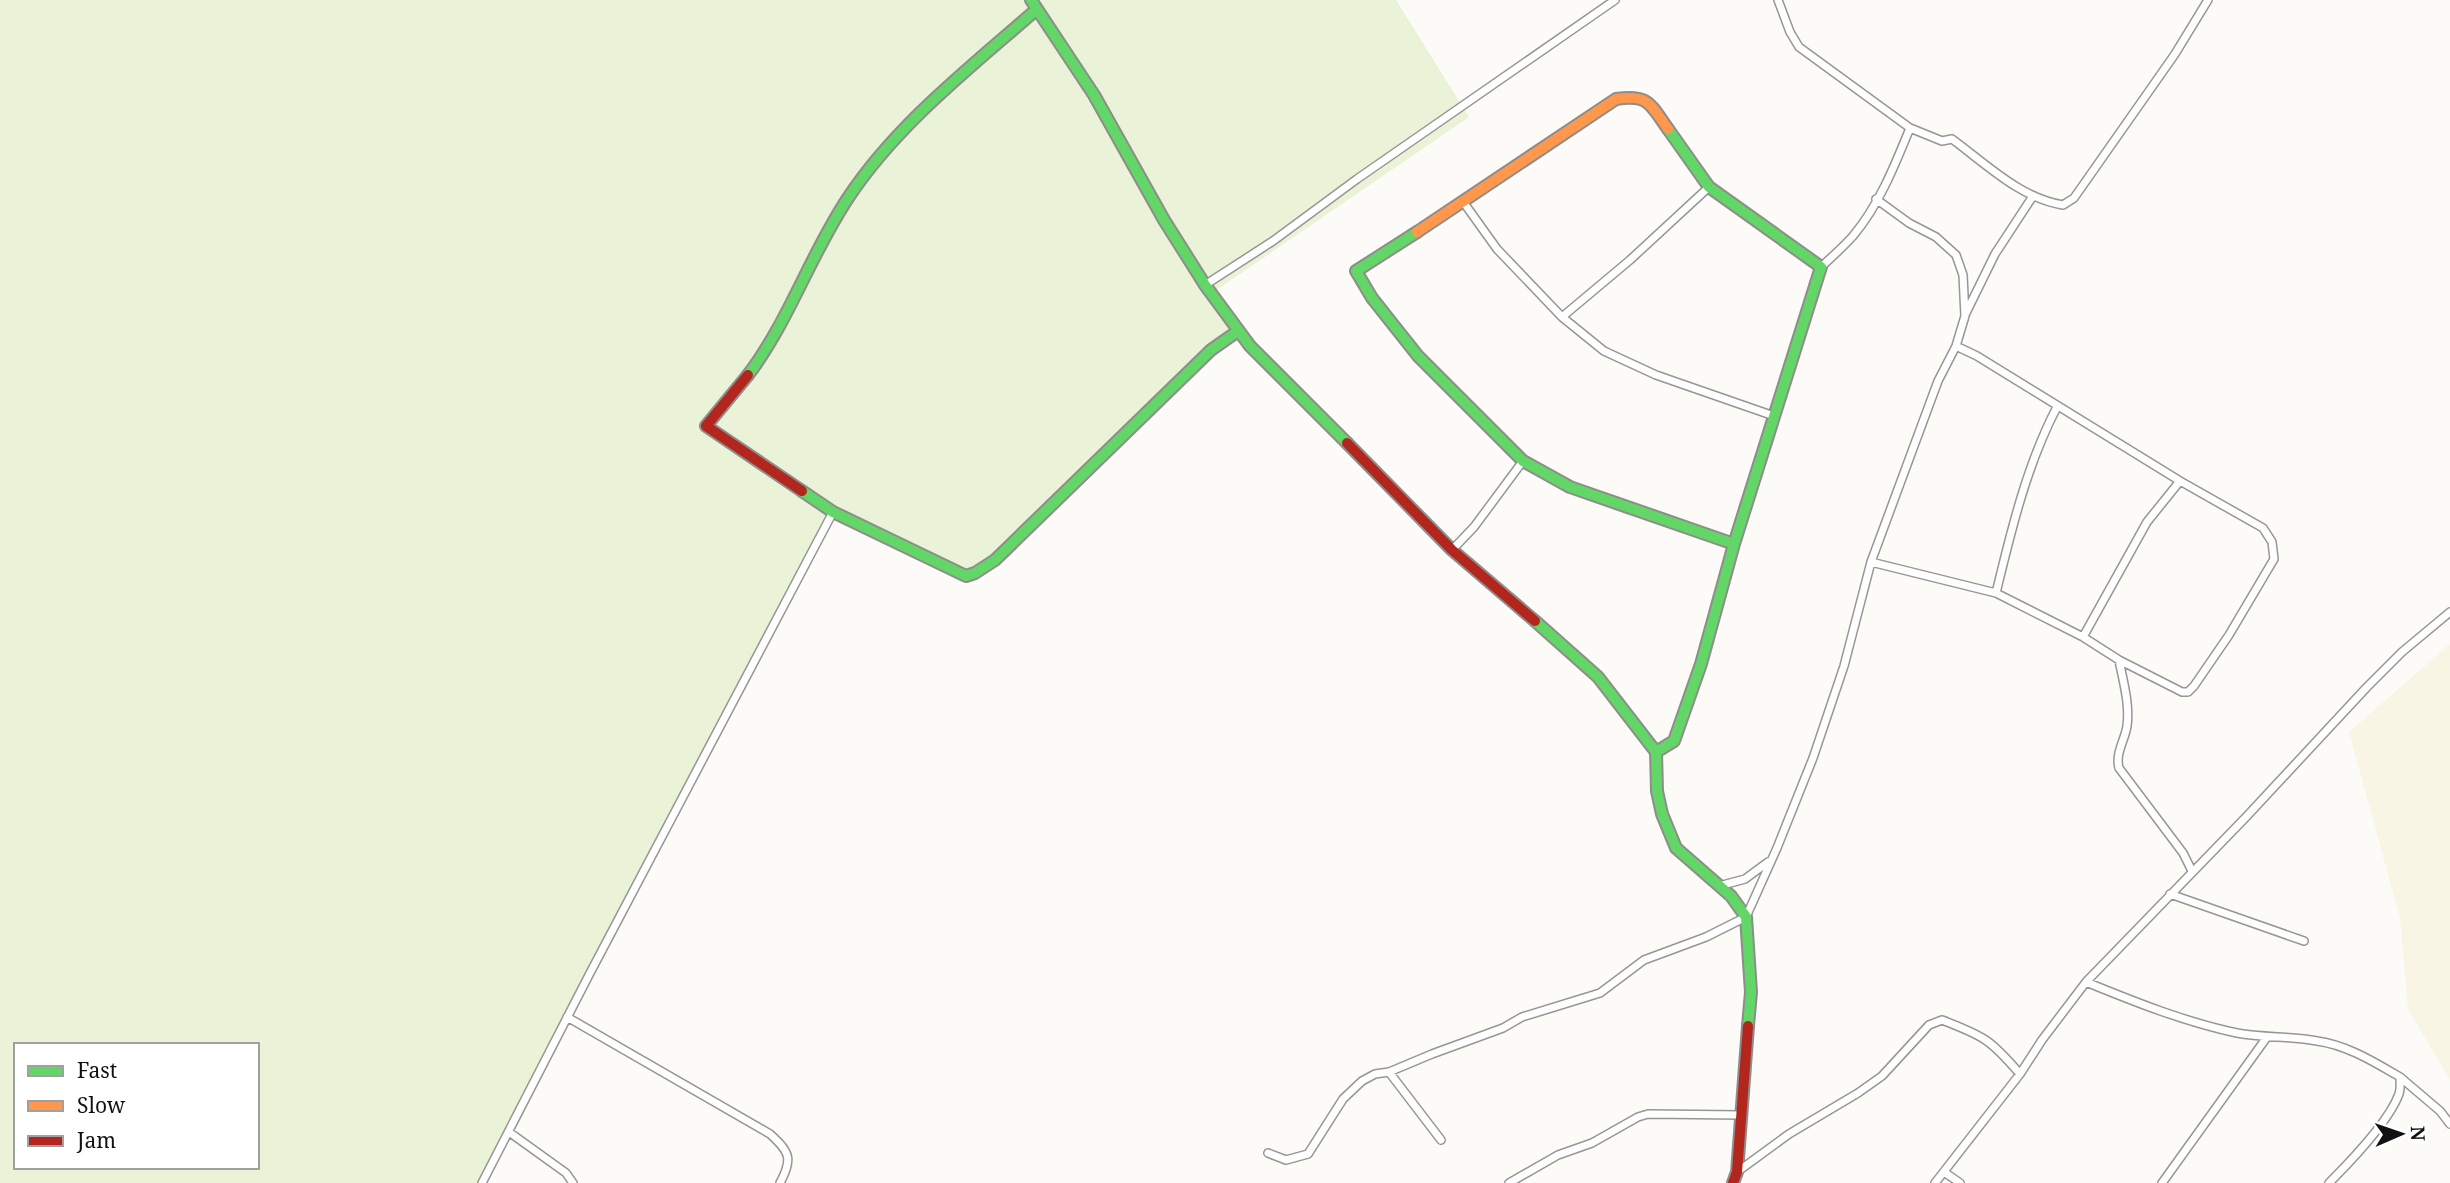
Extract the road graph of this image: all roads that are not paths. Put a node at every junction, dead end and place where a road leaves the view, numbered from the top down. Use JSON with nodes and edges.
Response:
{"nodes":[{"id":1,"x":1615,"y":0,"type":"edge"},
{"id":2,"x":1778,"y":0,"type":"edge"},
{"id":3,"x":2208,"y":0,"type":"edge"},
{"id":4,"x":1034,"y":5,"type":"edge"},
{"id":5,"x":1910,"y":128,"type":"junction"},
{"id":6,"x":1709,"y":187,"type":"junction"},
{"id":7,"x":2033,"y":196,"type":"junction"},
{"id":8,"x":1875,"y":200,"type":"junction"},
{"id":9,"x":1464,"y":203,"type":"junction"},
{"id":10,"x":1821,"y":267,"type":"junction"},
{"id":11,"x":1205,"y":285,"type":"junction"},
{"id":12,"x":1965,"y":316,"type":"junction"},
{"id":13,"x":1563,"y":317,"type":"junction"},
{"id":14,"x":1238,"y":331,"type":"junction"},
{"id":15,"x":1956,"y":346,"type":"junction"},
{"id":16,"x":2057,"y":407,"type":"junction"},
{"id":17,"x":1774,"y":416,"type":"junction"},
{"id":18,"x":1523,"y":461,"type":"junction"},
{"id":19,"x":2180,"y":481,"type":"junction"},
{"id":20,"x":833,"y":512,"type":"junction"},
{"id":21,"x":1734,"y":544,"type":"junction"},
{"id":22,"x":1452,"y":550,"type":"junction"},
{"id":23,"x":1871,"y":562,"type":"junction"},
{"id":24,"x":1996,"y":593,"type":"junction"},
{"id":25,"x":2450,"y":612,"type":"edge"},
{"id":26,"x":2083,"y":637,"type":"junction"},
{"id":27,"x":2119,"y":660,"type":"junction"},
{"id":28,"x":1656,"y":752,"type":"junction"},
{"id":29,"x":1771,"y":860,"type":"junction"},
{"id":30,"x":2192,"y":871,"type":"junction"},
{"id":31,"x":1719,"y":886,"type":"junction"},
{"id":32,"x":2170,"y":894,"type":"junction"},
{"id":33,"x":1746,"y":917,"type":"junction"},
{"id":34,"x":2304,"y":941,"type":"dead end"},
{"id":35,"x":2086,"y":982,"type":"junction"},
{"id":36,"x":567,"y":1017,"type":"junction"},
{"id":37,"x":2267,"y":1037,"type":"junction"},
{"id":38,"x":1390,"y":1072,"type":"junction"},
{"id":39,"x":2020,"y":1074,"type":"junction"},
{"id":40,"x":2400,"y":1077,"type":"junction"},
{"id":41,"x":1741,"y":1115,"type":"junction"},
{"id":42,"x":2450,"y":1124,"type":"edge"},
{"id":43,"x":509,"y":1132,"type":"junction"},
{"id":44,"x":1441,"y":1140,"type":"dead end"},
{"id":45,"x":1268,"y":1153,"type":"dead end"},
{"id":46,"x":1944,"y":1172,"type":"junction"},
{"id":47,"x":1735,"y":1178,"type":"edge"},
{"id":48,"x":482,"y":1183,"type":"edge"},
{"id":49,"x":573,"y":1183,"type":"edge"},
{"id":50,"x":780,"y":1183,"type":"edge"},
{"id":51,"x":1509,"y":1183,"type":"edge"},
{"id":52,"x":1935,"y":1183,"type":"edge"},
{"id":53,"x":1960,"y":1183,"type":"edge"},
{"id":54,"x":2162,"y":1183,"type":"edge"},
{"id":55,"x":2329,"y":1183,"type":"edge"}],
"edges":[{"from":1,"to":11,"type":"street"},
{"from":2,"to":5,"type":"street"},
{"from":3,"to":7,"type":"street"},
{"from":4,"to":11,"type":"street"},
{"from":4,"to":20,"type":"street"},
{"from":5,"to":7,"type":"street"},
{"from":5,"to":8,"type":"street"},
{"from":6,"to":9,"type":"street"},
{"from":6,"to":10,"type":"street"},
{"from":6,"to":13,"type":"street"},
{"from":7,"to":12,"type":"street"},
{"from":8,"to":10,"type":"street"},
{"from":8,"to":12,"type":"street"},
{"from":9,"to":13,"type":"street"},
{"from":9,"to":18,"type":"street"},
{"from":10,"to":17,"type":"street"},
{"from":11,"to":14,"type":"street"},
{"from":12,"to":15,"type":"street"},
{"from":13,"to":17,"type":"street"},
{"from":14,"to":20,"type":"street"},
{"from":14,"to":22,"type":"street"},
{"from":15,"to":16,"type":"street"},
{"from":15,"to":23,"type":"street"},
{"from":16,"to":19,"type":"street"},
{"from":16,"to":24,"type":"street"},
{"from":17,"to":21,"type":"street"},
{"from":18,"to":21,"type":"street"},
{"from":18,"to":22,"type":"street"},
{"from":19,"to":26,"type":"street"},
{"from":19,"to":27,"type":"street"},
{"from":20,"to":36,"type":"street"},
{"from":21,"to":28,"type":"street"},
{"from":22,"to":28,"type":"street"},
{"from":23,"to":24,"type":"street"},
{"from":23,"to":29,"type":"street"},
{"from":24,"to":26,"type":"street"},
{"from":25,"to":30,"type":"street"},
{"from":26,"to":27,"type":"street"},
{"from":27,"to":30,"type":"street"},
{"from":28,"to":31,"type":"street"},
{"from":29,"to":31,"type":"street"},
{"from":29,"to":33,"type":"street"},
{"from":30,"to":32,"type":"street"},
{"from":31,"to":33,"type":"street"},
{"from":32,"to":34,"type":"street"},
{"from":32,"to":35,"type":"street"},
{"from":33,"to":38,"type":"street"},
{"from":33,"to":41,"type":"street"},
{"from":35,"to":37,"type":"street"},
{"from":35,"to":39,"type":"street"},
{"from":36,"to":43,"type":"street"},
{"from":36,"to":50,"type":"street"},
{"from":37,"to":40,"type":"street"},
{"from":37,"to":54,"type":"street"},
{"from":38,"to":44,"type":"street"},
{"from":38,"to":45,"type":"street"},
{"from":39,"to":46,"type":"street"},
{"from":39,"to":47,"type":"street"},
{"from":40,"to":42,"type":"street"},
{"from":40,"to":55,"type":"street"},
{"from":41,"to":47,"type":"street"},
{"from":41,"to":51,"type":"street"},
{"from":43,"to":48,"type":"street"},
{"from":43,"to":49,"type":"street"},
{"from":46,"to":52,"type":"street"},
{"from":46,"to":53,"type":"street"}]}
